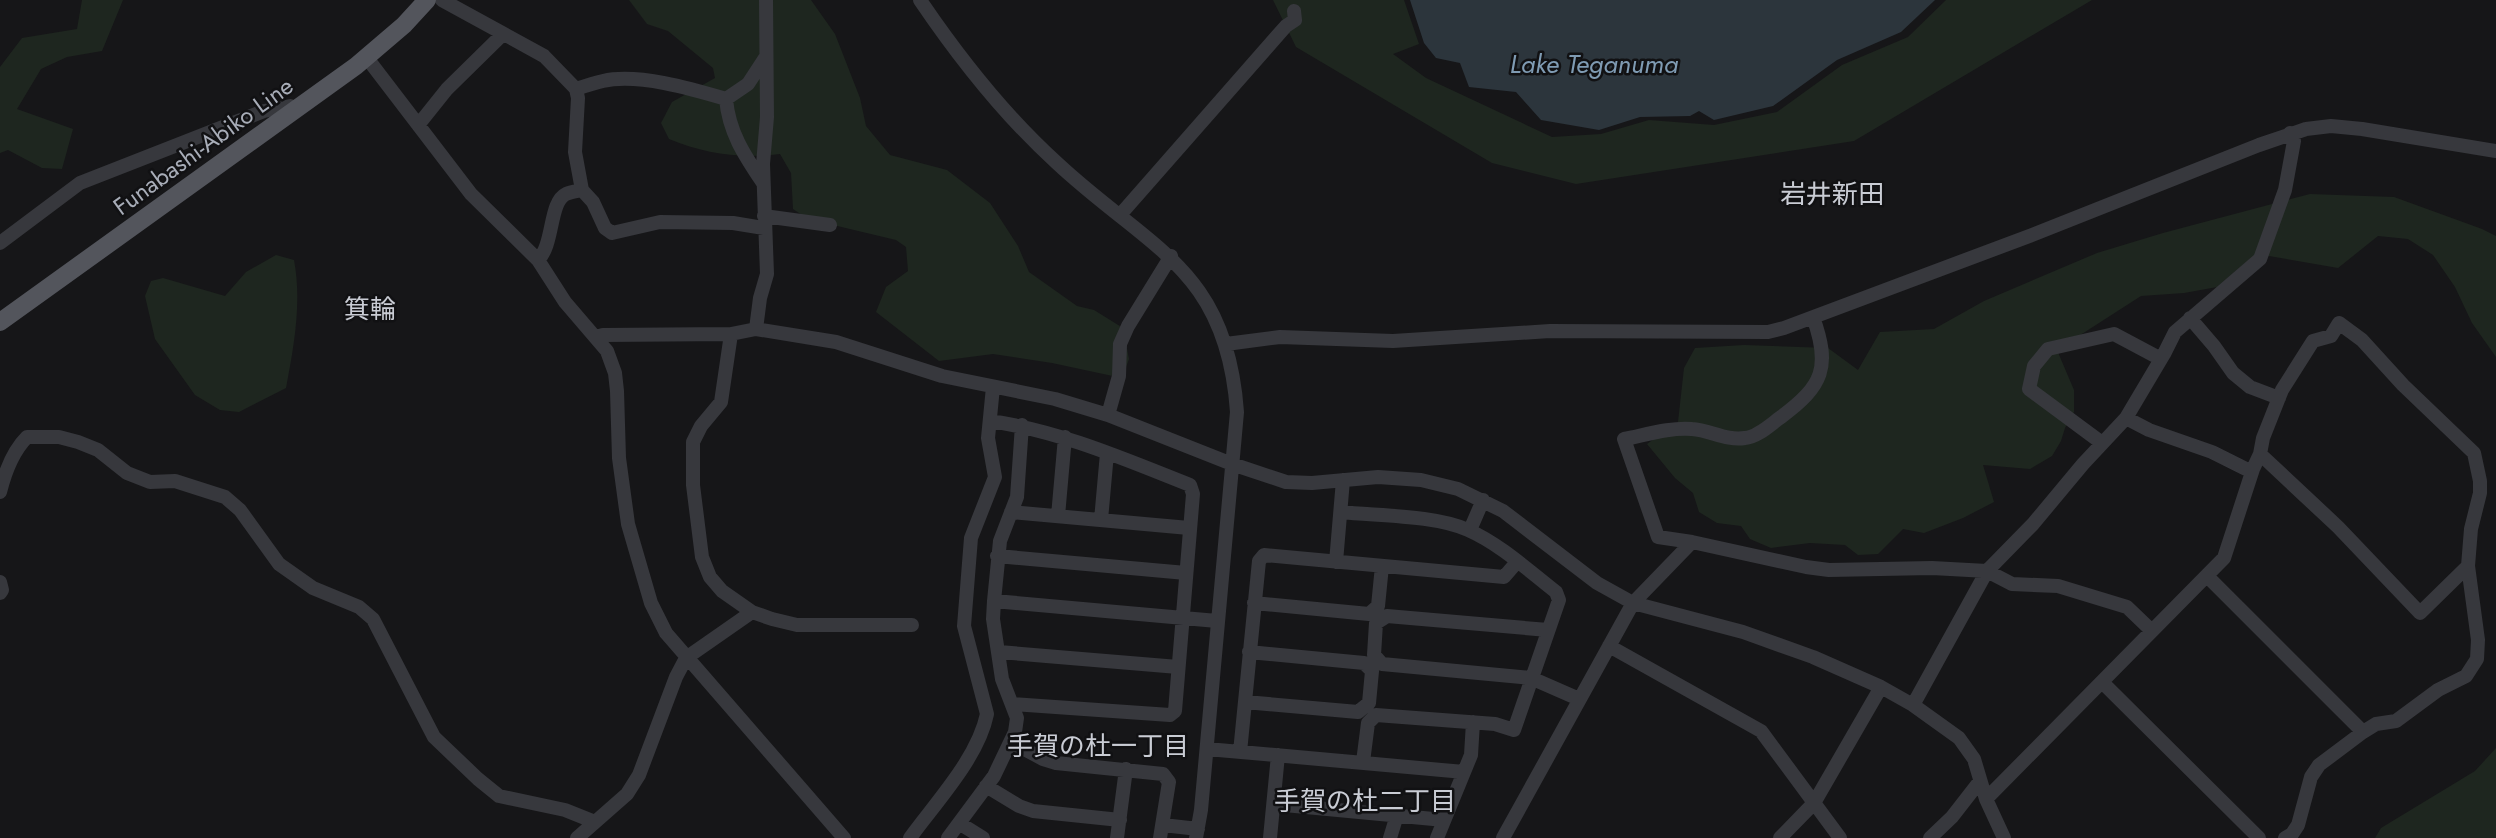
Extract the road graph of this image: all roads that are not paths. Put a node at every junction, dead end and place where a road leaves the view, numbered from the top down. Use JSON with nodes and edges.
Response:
{"nodes":[{"id":1,"x":427,"y":0,"type":"edge"},
{"id":2,"x":442,"y":0,"type":"edge"},
{"id":3,"x":766,"y":0,"type":"edge"},
{"id":4,"x":920,"y":0,"type":"edge"},
{"id":5,"x":1294,"y":11,"type":"dead end"},
{"id":6,"x":503,"y":34,"type":"junction"},
{"id":7,"x":766,"y":57,"type":"junction"},
{"id":8,"x":367,"y":58,"type":"junction"},
{"id":9,"x":576,"y":89,"type":"junction"},
{"id":10,"x":726,"y":99,"type":"junction"},
{"id":11,"x":293,"y":112,"type":"junction"},
{"id":12,"x":419,"y":124,"type":"junction"},
{"id":13,"x":2290,"y":133,"type":"junction"},
{"id":14,"x":2496,"y":151,"type":"edge"},
{"id":15,"x":763,"y":184,"type":"junction"},
{"id":16,"x":582,"y":190,"type":"junction"},
{"id":17,"x":1120,"y":215,"type":"junction"},
{"id":18,"x":764,"y":222,"type":"junction"},
{"id":19,"x":830,"y":225,"type":"dead end"},
{"id":20,"x":0,"y":243,"type":"edge"},
{"id":21,"x":1171,"y":257,"type":"junction"},
{"id":22,"x":538,"y":260,"type":"junction"},
{"id":23,"x":1813,"y":317,"type":"junction"},
{"id":24,"x":2190,"y":318,"type":"junction"},
{"id":25,"x":0,"y":322,"type":"edge"},
{"id":26,"x":757,"y":329,"type":"junction"},
{"id":27,"x":731,"y":334,"type":"junction"},
{"id":28,"x":596,"y":337,"type":"junction"},
{"id":29,"x":1226,"y":344,"type":"junction"},
{"id":30,"x":2161,"y":359,"type":"junction"},
{"id":31,"x":993,"y":387,"type":"junction"},
{"id":32,"x":2279,"y":398,"type":"junction"},
{"id":33,"x":1108,"y":415,"type":"junction"},
{"id":34,"x":2126,"y":418,"type":"junction"},
{"id":35,"x":990,"y":421,"type":"junction"},
{"id":36,"x":1022,"y":425,"type":"junction"},
{"id":37,"x":1065,"y":437,"type":"junction"},
{"id":38,"x":2102,"y":443,"type":"junction"},
{"id":39,"x":1107,"y":453,"type":"junction"},
{"id":40,"x":2260,"y":454,"type":"junction"},
{"id":41,"x":1233,"y":464,"type":"junction"},
{"id":42,"x":2252,"y":472,"type":"junction"},
{"id":43,"x":1343,"y":480,"type":"junction"},
{"id":44,"x":0,"y":492,"type":"edge"},
{"id":45,"x":1483,"y":500,"type":"junction"},
{"id":46,"x":1011,"y":512,"type":"junction"},
{"id":47,"x":1340,"y":512,"type":"junction"},
{"id":48,"x":1058,"y":516,"type":"junction"},
{"id":49,"x":1101,"y":520,"type":"junction"},
{"id":50,"x":1189,"y":528,"type":"junction"},
{"id":51,"x":1469,"y":530,"type":"junction"},
{"id":52,"x":1692,"y":542,"type":"junction"},
{"id":53,"x":997,"y":556,"type":"junction"},
{"id":54,"x":1336,"y":562,"type":"junction"},
{"id":55,"x":1517,"y":562,"type":"junction"},
{"id":56,"x":1382,"y":566,"type":"junction"},
{"id":57,"x":2468,"y":566,"type":"junction"},
{"id":58,"x":1987,"y":571,"type":"junction"},
{"id":59,"x":1186,"y":573,"type":"junction"},
{"id":60,"x":2207,"y":576,"type":"junction"},
{"id":61,"x":0,"y":582,"type":"edge"},
{"id":62,"x":0,"y":593,"type":"edge"},
{"id":63,"x":994,"y":601,"type":"junction"},
{"id":64,"x":1254,"y":603,"type":"junction"},
{"id":65,"x":1633,"y":603,"type":"junction"},
{"id":66,"x":752,"y":612,"type":"junction"},
{"id":67,"x":1183,"y":618,"type":"junction"},
{"id":68,"x":1217,"y":621,"type":"junction"},
{"id":69,"x":912,"y":625,"type":"dead end"},
{"id":70,"x":1548,"y":630,"type":"junction"},
{"id":71,"x":2152,"y":631,"type":"junction"},
{"id":72,"x":1609,"y":646,"type":"junction"},
{"id":73,"x":999,"y":652,"type":"junction"},
{"id":74,"x":1249,"y":652,"type":"junction"},
{"id":75,"x":686,"y":658,"type":"junction"},
{"id":76,"x":1178,"y":667,"type":"junction"},
{"id":77,"x":1531,"y":678,"type":"junction"},
{"id":78,"x":2103,"y":683,"type":"junction"},
{"id":79,"x":1881,"y":687,"type":"junction"},
{"id":80,"x":1579,"y":699,"type":"junction"},
{"id":81,"x":1245,"y":702,"type":"junction"},
{"id":82,"x":1012,"y":704,"type":"junction"},
{"id":83,"x":1913,"y":705,"type":"junction"},
{"id":84,"x":1473,"y":722,"type":"junction"},
{"id":85,"x":2363,"y":732,"type":"junction"},
{"id":86,"x":1011,"y":742,"type":"junction"},
{"id":87,"x":1207,"y":749,"type":"junction"},
{"id":88,"x":1240,"y":751,"type":"junction"},
{"id":89,"x":1278,"y":755,"type":"junction"},
{"id":90,"x":1363,"y":762,"type":"junction"},
{"id":91,"x":1126,"y":769,"type":"junction"},
{"id":92,"x":1464,"y":772,"type":"junction"},
{"id":93,"x":1980,"y":781,"type":"junction"},
{"id":94,"x":986,"y":786,"type":"junction"},
{"id":95,"x":1986,"y":799,"type":"junction"},
{"id":96,"x":1814,"y":803,"type":"junction"},
{"id":97,"x":1274,"y":804,"type":"junction"},
{"id":98,"x":1396,"y":815,"type":"junction"},
{"id":99,"x":1120,"y":820,"type":"junction"},
{"id":100,"x":1444,"y":820,"type":"junction"},
{"id":101,"x":595,"y":822,"type":"junction"},
{"id":102,"x":959,"y":822,"type":"junction"},
{"id":103,"x":1161,"y":832,"type":"edge"},
{"id":104,"x":1197,"y":834,"type":"edge"},
{"id":105,"x":2294,"y":837,"type":"edge"},
{"id":106,"x":577,"y":838,"type":"edge"},
{"id":107,"x":844,"y":838,"type":"edge"},
{"id":108,"x":910,"y":838,"type":"edge"},
{"id":109,"x":948,"y":838,"type":"edge"},
{"id":110,"x":983,"y":838,"type":"edge"},
{"id":111,"x":1117,"y":838,"type":"edge"},
{"id":112,"x":1270,"y":838,"type":"edge"},
{"id":113,"x":1390,"y":838,"type":"edge"},
{"id":114,"x":1437,"y":838,"type":"edge"},
{"id":115,"x":1503,"y":838,"type":"edge"},
{"id":116,"x":1780,"y":838,"type":"edge"},
{"id":117,"x":1840,"y":838,"type":"edge"},
{"id":118,"x":1930,"y":838,"type":"edge"},
{"id":119,"x":2004,"y":838,"type":"edge"},
{"id":120,"x":2259,"y":838,"type":"edge"}],
"edges":[{"from":1,"to":8,"type":"main road","name":"Funabashi-Abiko Line"},
{"from":2,"to":6,"type":"street"},
{"from":3,"to":7,"type":"street"},
{"from":4,"to":17,"type":"street"},
{"from":5,"to":17,"type":"street"},
{"from":6,"to":9,"type":"street"},
{"from":6,"to":12,"type":"street"},
{"from":7,"to":10,"type":"street"},
{"from":7,"to":15,"type":"street"},
{"from":8,"to":11,"type":"main road","name":"Funabashi-Abiko Line"},
{"from":8,"to":12,"type":"street"},
{"from":9,"to":10,"type":"street"},
{"from":9,"to":16,"type":"street"},
{"from":10,"to":15,"type":"street"},
{"from":11,"to":20,"type":"street"},
{"from":11,"to":25,"type":"main road","name":"Funabashi-Abiko Line"},
{"from":12,"to":22,"type":"street"},
{"from":13,"to":14,"type":"street"},
{"from":13,"to":23,"type":"street"},
{"from":13,"to":24,"type":"street"},
{"from":15,"to":18,"type":"street"},
{"from":16,"to":18,"type":"street"},
{"from":16,"to":22,"type":"street"},
{"from":17,"to":21,"type":"street"},
{"from":18,"to":19,"type":"street"},
{"from":18,"to":26,"type":"street"},
{"from":21,"to":29,"type":"street"},
{"from":21,"to":33,"type":"street"},
{"from":22,"to":28,"type":"street"},
{"from":23,"to":29,"type":"street"},
{"from":23,"to":52,"type":"street"},
{"from":24,"to":30,"type":"street"},
{"from":24,"to":32,"type":"street"},
{"from":26,"to":27,"type":"street"},
{"from":26,"to":31,"type":"street"},
{"from":27,"to":28,"type":"street"},
{"from":27,"to":66,"type":"street"},
{"from":28,"to":75,"type":"street"},
{"from":29,"to":41,"type":"street"},
{"from":30,"to":34,"type":"street"},
{"from":30,"to":38,"type":"street"},
{"from":31,"to":33,"type":"street"},
{"from":31,"to":35,"type":"street"},
{"from":32,"to":40,"type":"street"},
{"from":32,"to":57,"type":"street"},
{"from":33,"to":41,"type":"street"},
{"from":34,"to":38,"type":"street"},
{"from":34,"to":42,"type":"street"},
{"from":35,"to":36,"type":"street"},
{"from":35,"to":108,"type":"street"},
{"from":36,"to":37,"type":"street"},
{"from":36,"to":46,"type":"street"},
{"from":37,"to":39,"type":"street"},
{"from":37,"to":48,"type":"street"},
{"from":38,"to":58,"type":"street"},
{"from":39,"to":49,"type":"street"},
{"from":39,"to":50,"type":"street"},
{"from":40,"to":42,"type":"street"},
{"from":40,"to":57,"type":"street"},
{"from":41,"to":43,"type":"street"},
{"from":41,"to":68,"type":"street"},
{"from":42,"to":60,"type":"street"},
{"from":43,"to":45,"type":"street"},
{"from":43,"to":47,"type":"street"},
{"from":44,"to":101,"type":"street"},
{"from":45,"to":51,"type":"street"},
{"from":45,"to":65,"type":"street"},
{"from":46,"to":48,"type":"street"},
{"from":46,"to":53,"type":"street"},
{"from":47,"to":51,"type":"street"},
{"from":47,"to":54,"type":"street"},
{"from":48,"to":49,"type":"street"},
{"from":49,"to":50,"type":"street"},
{"from":50,"to":59,"type":"street"},
{"from":51,"to":55,"type":"street"},
{"from":52,"to":58,"type":"street"},
{"from":52,"to":65,"type":"street"},
{"from":53,"to":59,"type":"street"},
{"from":53,"to":63,"type":"street"},
{"from":54,"to":56,"type":"street"},
{"from":54,"to":64,"type":"street"},
{"from":55,"to":56,"type":"street"},
{"from":55,"to":70,"type":"street"},
{"from":56,"to":64,"type":"street"},
{"from":57,"to":85,"type":"street"},
{"from":58,"to":71,"type":"street"},
{"from":58,"to":83,"type":"street"},
{"from":59,"to":67,"type":"street"},
{"from":60,"to":71,"type":"street"},
{"from":60,"to":85,"type":"street"},
{"from":61,"to":62,"type":"street"},
{"from":63,"to":67,"type":"street"},
{"from":63,"to":73,"type":"street"},
{"from":64,"to":74,"type":"street"},
{"from":65,"to":72,"type":"street"},
{"from":65,"to":79,"type":"street"},
{"from":66,"to":69,"type":"street"},
{"from":66,"to":75,"type":"street"},
{"from":67,"to":68,"type":"street"},
{"from":67,"to":76,"type":"street"},
{"from":68,"to":87,"type":"street"},
{"from":70,"to":77,"type":"street"},
{"from":70,"to":77,"type":"street"},
{"from":71,"to":78,"type":"street"},
{"from":72,"to":80,"type":"street"},
{"from":72,"to":96,"type":"street"},
{"from":73,"to":76,"type":"street"},
{"from":73,"to":82,"type":"street"},
{"from":74,"to":81,"type":"street"},
{"from":74,"to":81,"type":"street"},
{"from":75,"to":101,"type":"street"},
{"from":75,"to":107,"type":"street"},
{"from":76,"to":82,"type":"street"},
{"from":77,"to":80,"type":"street"},
{"from":77,"to":84,"type":"street"},
{"from":78,"to":95,"type":"street"},
{"from":78,"to":120,"type":"street"},
{"from":79,"to":83,"type":"street"},
{"from":79,"to":96,"type":"street"},
{"from":80,"to":115,"type":"street"},
{"from":81,"to":88,"type":"street"},
{"from":82,"to":86,"type":"street"},
{"from":83,"to":93,"type":"street"},
{"from":84,"to":90,"type":"street"},
{"from":84,"to":92,"type":"street"},
{"from":85,"to":105,"type":"street"},
{"from":86,"to":91,"type":"street"},
{"from":86,"to":94,"type":"street"},
{"from":87,"to":88,"type":"street"},
{"from":87,"to":104,"type":"street"},
{"from":88,"to":89,"type":"street"},
{"from":89,"to":90,"type":"street"},
{"from":89,"to":97,"type":"street"},
{"from":90,"to":92,"type":"street"},
{"from":91,"to":99,"type":"street"},
{"from":91,"to":103,"type":"street"},
{"from":92,"to":100,"type":"street"},
{"from":93,"to":95,"type":"street"},
{"from":93,"to":118,"type":"street"},
{"from":94,"to":99,"type":"street"},
{"from":94,"to":102,"type":"street"},
{"from":95,"to":119,"type":"street"},
{"from":96,"to":116,"type":"street"},
{"from":96,"to":117,"type":"street"},
{"from":97,"to":98,"type":"street"},
{"from":97,"to":112,"type":"street"},
{"from":98,"to":100,"type":"street"},
{"from":98,"to":113,"type":"street"},
{"from":99,"to":111,"type":"street"},
{"from":100,"to":114,"type":"street"},
{"from":101,"to":106,"type":"street"},
{"from":102,"to":109,"type":"street"},
{"from":102,"to":110,"type":"street"},
{"from":103,"to":104,"type":"street"}]}
